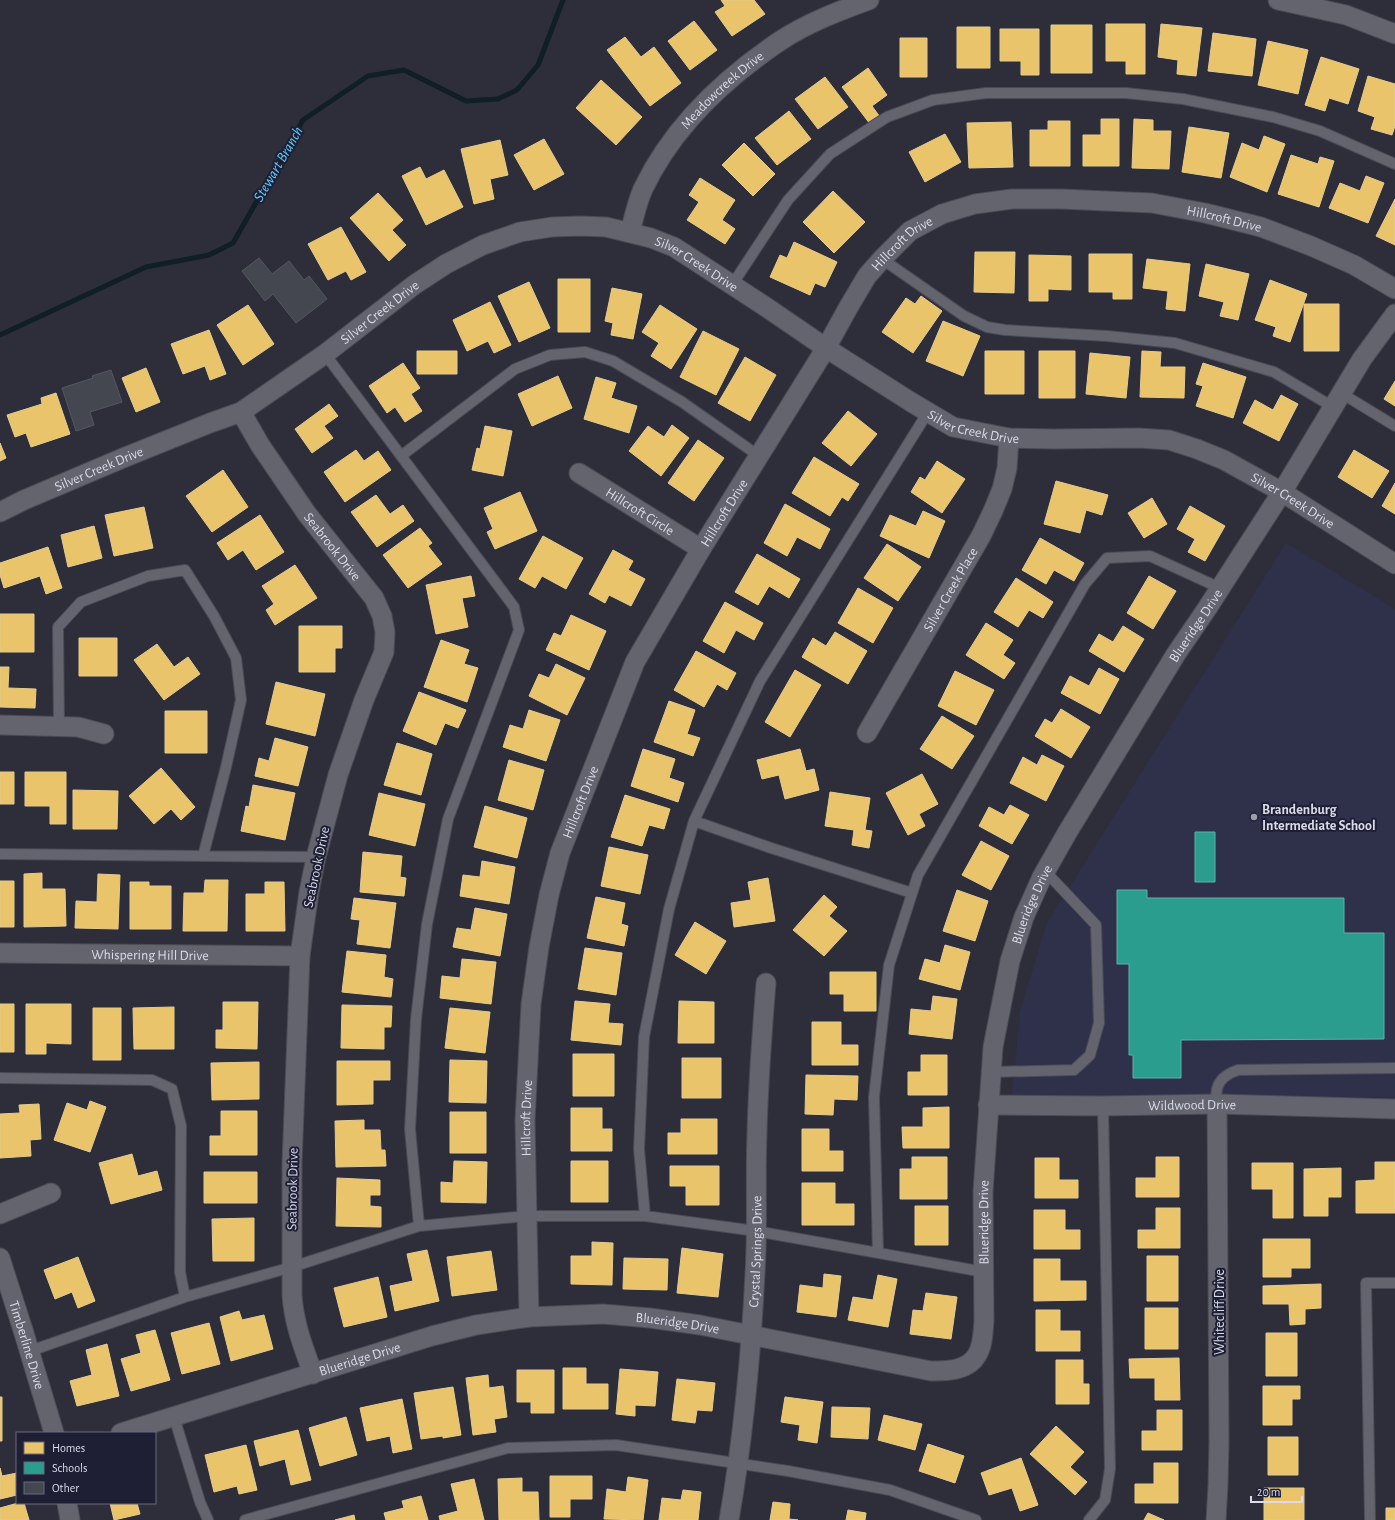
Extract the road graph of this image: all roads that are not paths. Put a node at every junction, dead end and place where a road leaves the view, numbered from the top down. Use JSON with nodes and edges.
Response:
{"nodes":[{"id":1,"x":868,"y":0,"type":"edge"},
{"id":2,"x":1278,"y":0,"type":"edge"},
{"id":3,"x":1309,"y":3,"type":"edge"},
{"id":4,"x":1395,"y":34,"type":"edge"},
{"id":5,"x":1395,"y":164,"type":"edge"},
{"id":6,"x":630,"y":232,"type":"junction"},
{"id":7,"x":882,"y":259,"type":"junction"},
{"id":8,"x":732,"y":285,"type":"junction"},
{"id":9,"x":1395,"y":289,"type":"edge"},
{"id":10,"x":1395,"y":314,"type":"edge"},
{"id":11,"x":826,"y":348,"type":"junction"},
{"id":12,"x":325,"y":354,"type":"junction"},
{"id":13,"x":1337,"y":400,"type":"junction"},
{"id":14,"x":241,"y":412,"type":"junction"},
{"id":15,"x":928,"y":412,"type":"junction"},
{"id":16,"x":1395,"y":426,"type":"edge"},
{"id":17,"x":1009,"y":438,"type":"junction"},
{"id":18,"x":401,"y":456,"type":"junction"},
{"id":19,"x":759,"y":456,"type":"junction"},
{"id":20,"x":579,"y":473,"type":"dead end"},
{"id":21,"x":1282,"y":492,"type":"junction"},
{"id":22,"x":0,"y":512,"type":"edge"},
{"id":23,"x":701,"y":549,"type":"junction"},
{"id":24,"x":1395,"y":564,"type":"edge"},
{"id":25,"x":1220,"y":588,"type":"junction"},
{"id":26,"x":0,"y":725,"type":"edge"},
{"id":27,"x":59,"y":727,"type":"junction"},
{"id":28,"x":868,"y":733,"type":"dead end"},
{"id":29,"x":104,"y":734,"type":"dead end"},
{"id":30,"x":694,"y":821,"type":"junction"},
{"id":31,"x":0,"y":854,"type":"edge"},
{"id":32,"x":203,"y":856,"type":"junction"},
{"id":33,"x":316,"y":857,"type":"junction"},
{"id":34,"x":1045,"y":871,"type":"junction"},
{"id":35,"x":912,"y":894,"type":"junction"},
{"id":36,"x":0,"y":953,"type":"edge"},
{"id":37,"x":300,"y":956,"type":"junction"},
{"id":38,"x":766,"y":983,"type":"dead end"},
{"id":39,"x":1395,"y":1068,"type":"edge"},
{"id":40,"x":991,"y":1072,"type":"junction"},
{"id":41,"x":0,"y":1078,"type":"edge"},
{"id":42,"x":1217,"y":1104,"type":"junction"},
{"id":43,"x":988,"y":1105,"type":"junction"},
{"id":44,"x":1103,"y":1106,"type":"junction"},
{"id":45,"x":1395,"y":1109,"type":"edge"},
{"id":46,"x":51,"y":1193,"type":"dead end"},
{"id":47,"x":0,"y":1214,"type":"edge"},
{"id":48,"x":527,"y":1216,"type":"junction"},
{"id":49,"x":646,"y":1216,"type":"junction"},
{"id":50,"x":419,"y":1226,"type":"junction"},
{"id":51,"x":756,"y":1231,"type":"junction"},
{"id":52,"x":878,"y":1253,"type":"junction"},
{"id":53,"x":0,"y":1258,"type":"edge"},
{"id":54,"x":292,"y":1267,"type":"junction"},
{"id":55,"x":984,"y":1272,"type":"junction"},
{"id":56,"x":1395,"y":1283,"type":"edge"},
{"id":57,"x":185,"y":1297,"type":"junction"},
{"id":58,"x":529,"y":1317,"type":"junction"},
{"id":59,"x":751,"y":1336,"type":"junction"},
{"id":60,"x":30,"y":1351,"type":"junction"},
{"id":61,"x":313,"y":1374,"type":"junction"},
{"id":62,"x":174,"y":1417,"type":"junction"},
{"id":63,"x":54,"y":1432,"type":"edge"},
{"id":64,"x":124,"y":1432,"type":"edge"},
{"id":65,"x":738,"y":1463,"type":"junction"},
{"id":66,"x":67,"y":1504,"type":"edge"},
{"id":67,"x":70,"y":1520,"type":"edge"},
{"id":68,"x":208,"y":1520,"type":"edge"},
{"id":69,"x":245,"y":1520,"type":"edge"},
{"id":70,"x":729,"y":1520,"type":"edge"},
{"id":71,"x":976,"y":1520,"type":"edge"},
{"id":72,"x":1089,"y":1520,"type":"edge"},
{"id":73,"x":1216,"y":1520,"type":"edge"},
{"id":74,"x":1370,"y":1520,"type":"edge"}],
"edges":[{"from":1,"to":6,"type":"street","name":"Meadowcreek Drive"},
{"from":2,"to":3,"type":"street"},
{"from":3,"to":4,"type":"street"},
{"from":5,"to":8,"type":"lane"},
{"from":6,"to":8,"type":"street","name":"Silver Creek Drive"},
{"from":6,"to":12,"type":"street","name":"Silver Creek Drive"},
{"from":7,"to":9,"type":"street","name":"Hillcroft Drive"},
{"from":7,"to":11,"type":"street","name":"Hillcroft Drive"},
{"from":7,"to":13,"type":"lane"},
{"from":8,"to":11,"type":"street","name":"Silver Creek Drive"},
{"from":10,"to":13,"type":"street","name":"Blueridge Drive"},
{"from":11,"to":15,"type":"street","name":"Silver Creek Drive"},
{"from":11,"to":19,"type":"street","name":"Hillcroft Drive"},
{"from":12,"to":14,"type":"street","name":"Silver Creek Drive"},
{"from":12,"to":18,"type":"lane"},
{"from":13,"to":16,"type":"lane"},
{"from":13,"to":21,"type":"street","name":"Blueridge Drive"},
{"from":14,"to":22,"type":"street","name":"Silver Creek Drive"},
{"from":14,"to":33,"type":"street","name":"Seabrook Drive"},
{"from":15,"to":17,"type":"street","name":"Silver Creek Drive"},
{"from":15,"to":30,"type":"lane"},
{"from":17,"to":21,"type":"street","name":"Silver Creek Drive"},
{"from":17,"to":28,"type":"street","name":"Silver Creek Place"},
{"from":18,"to":19,"type":"lane"},
{"from":18,"to":50,"type":"lane"},
{"from":19,"to":23,"type":"street","name":"Hillcroft Drive"},
{"from":20,"to":23,"type":"street","name":"Hillcroft Circle"},
{"from":21,"to":24,"type":"street","name":"Silver Creek Drive"},
{"from":21,"to":25,"type":"street","name":"Blueridge Drive"},
{"from":23,"to":48,"type":"street","name":"Hillcroft Drive"},
{"from":25,"to":34,"type":"street","name":"Blueridge Drive"},
{"from":25,"to":35,"type":"lane"},
{"from":26,"to":27,"type":"street"},
{"from":27,"to":29,"type":"street"},
{"from":27,"to":32,"type":"lane"},
{"from":30,"to":35,"type":"lane"},
{"from":30,"to":49,"type":"lane"},
{"from":31,"to":32,"type":"lane"},
{"from":32,"to":33,"type":"lane"},
{"from":33,"to":37,"type":"street","name":"Seabrook Drive"},
{"from":34,"to":40,"type":"street","name":"Blueridge Drive"},
{"from":34,"to":40,"type":"lane"},
{"from":35,"to":52,"type":"lane"},
{"from":36,"to":37,"type":"street","name":"Whispering Hill Drive"},
{"from":37,"to":54,"type":"street","name":"Seabrook Drive"},
{"from":38,"to":51,"type":"street","name":"Crystal Springs Drive"},
{"from":39,"to":42,"type":"lane"},
{"from":40,"to":43,"type":"street","name":"Blueridge Drive"},
{"from":41,"to":57,"type":"lane"},
{"from":42,"to":44,"type":"street","name":"Wildwood Drive"},
{"from":42,"to":45,"type":"street","name":"Wildwood Drive"},
{"from":42,"to":73,"type":"street","name":"Whitecliff Drive"},
{"from":43,"to":44,"type":"street","name":"Wildwood Drive"},
{"from":43,"to":55,"type":"street","name":"Blueridge Drive"},
{"from":44,"to":72,"type":"lane"},
{"from":46,"to":47,"type":"street"},
{"from":48,"to":49,"type":"lane"},
{"from":48,"to":50,"type":"lane"},
{"from":48,"to":58,"type":"street","name":"Hillcroft Drive"},
{"from":49,"to":51,"type":"lane"},
{"from":50,"to":54,"type":"lane"},
{"from":51,"to":52,"type":"lane"},
{"from":51,"to":59,"type":"street","name":"Crystal Springs Drive"},
{"from":52,"to":55,"type":"lane"},
{"from":53,"to":60,"type":"street","name":"Timberline Drive"},
{"from":54,"to":57,"type":"lane"},
{"from":54,"to":61,"type":"street","name":"Seabrook Drive"},
{"from":55,"to":59,"type":"street","name":"Blueridge Drive"},
{"from":56,"to":74,"type":"lane"},
{"from":57,"to":60,"type":"lane"},
{"from":58,"to":59,"type":"street","name":"Blueridge Drive"},
{"from":58,"to":61,"type":"street","name":"Blueridge Drive"},
{"from":59,"to":65,"type":"street","name":"Crystal Springs Drive"},
{"from":60,"to":63,"type":"street","name":"Timberline Drive"},
{"from":61,"to":62,"type":"street","name":"Blueridge Drive"},
{"from":62,"to":64,"type":"street","name":"Blueridge Drive"},
{"from":62,"to":68,"type":"lane"},
{"from":65,"to":69,"type":"lane"},
{"from":65,"to":70,"type":"street","name":"Crystal Springs Drive"},
{"from":65,"to":71,"type":"lane"},
{"from":66,"to":67,"type":"street"}]}
